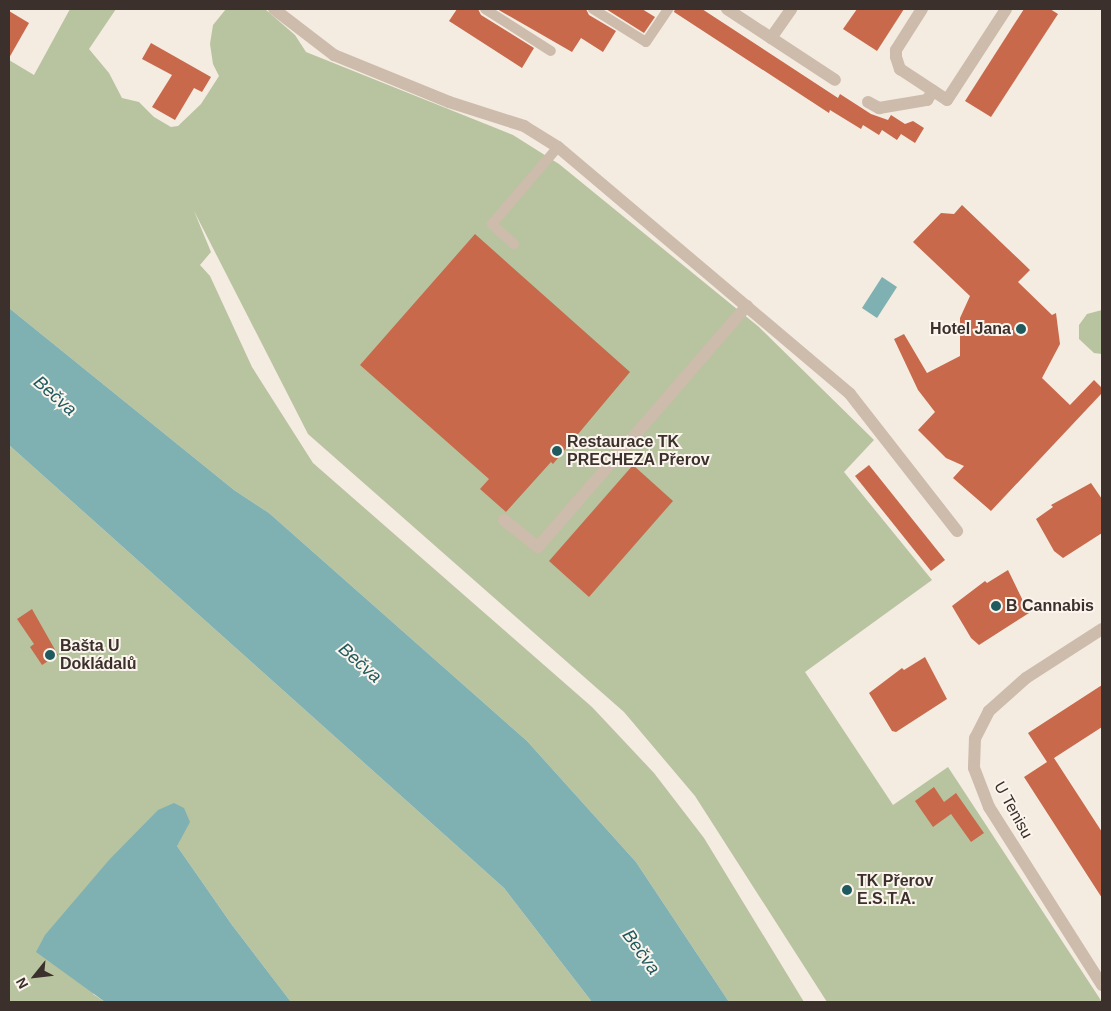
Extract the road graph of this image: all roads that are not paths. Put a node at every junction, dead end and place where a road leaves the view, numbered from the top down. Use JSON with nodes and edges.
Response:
{"nodes":[{"id":1,"x":274,"y":9,"type":"edge"},
{"id":2,"x":485,"y":9,"type":"edge"},
{"id":3,"x":594,"y":9,"type":"edge"},
{"id":4,"x":668,"y":9,"type":"edge"},
{"id":5,"x":727,"y":9,"type":"edge"},
{"id":6,"x":791,"y":9,"type":"edge"},
{"id":7,"x":922,"y":9,"type":"edge"},
{"id":8,"x":1006,"y":9,"type":"edge"},
{"id":9,"x":771,"y":38,"type":"junction"},
{"id":10,"x":551,"y":51,"type":"dead end"},
{"id":11,"x":835,"y":80,"type":"dead end"},
{"id":12,"x":933,"y":91,"type":"junction"},
{"id":13,"x":868,"y":102,"type":"dead end"},
{"id":14,"x":558,"y":147,"type":"junction"},
{"id":15,"x":514,"y":244,"type":"dead end"},
{"id":16,"x":747,"y":306,"type":"junction"},
{"id":17,"x":504,"y":520,"type":"dead end"},
{"id":18,"x":957,"y":531,"type":"dead end"},
{"id":19,"x":1102,"y":629,"type":"edge"},
{"id":20,"x":1102,"y":985,"type":"edge"}],
"edges":[{"from":1,"to":14,"type":"street"},
{"from":2,"to":10,"type":"lane"},
{"from":3,"to":4,"type":"lane"},
{"from":5,"to":9,"type":"street"},
{"from":6,"to":9,"type":"street"},
{"from":7,"to":12,"type":"street"},
{"from":8,"to":12,"type":"street"},
{"from":9,"to":11,"type":"street"},
{"from":12,"to":13,"type":"street"},
{"from":14,"to":15,"type":"lane"},
{"from":14,"to":16,"type":"street"},
{"from":16,"to":17,"type":"street"},
{"from":16,"to":18,"type":"street"},
{"from":19,"to":20,"type":"street","name":"U Tenisu"}]}
